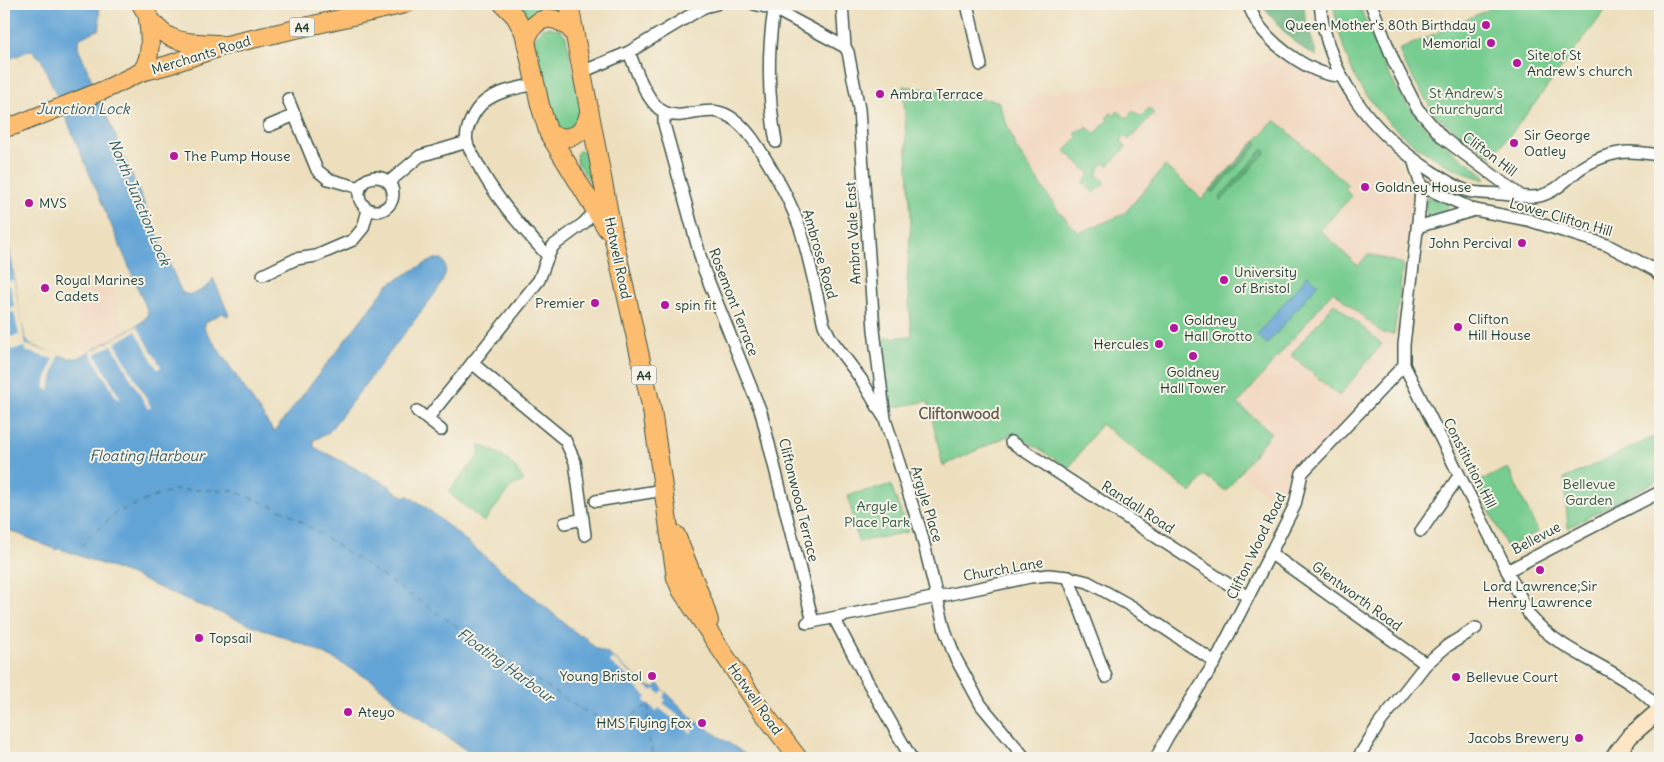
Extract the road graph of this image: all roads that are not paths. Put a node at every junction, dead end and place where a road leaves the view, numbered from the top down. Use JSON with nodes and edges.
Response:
{"nodes":[{"id":1,"x":405,"y":4,"type":"edge"},
{"id":2,"x":503,"y":4,"type":"edge"},
{"id":3,"x":569,"y":4,"type":"edge"},
{"id":4,"x":716,"y":4,"type":"edge"},
{"id":5,"x":754,"y":4,"type":"edge"},
{"id":6,"x":842,"y":4,"type":"edge"},
{"id":7,"x":968,"y":4,"type":"edge"},
{"id":8,"x":1248,"y":4,"type":"edge"},
{"id":9,"x":1320,"y":4,"type":"edge"},
{"id":10,"x":1371,"y":4,"type":"edge"},
{"id":11,"x":378,"y":7,"type":"edge"},
{"id":12,"x":774,"y":9,"type":"junction"},
{"id":13,"x":145,"y":11,"type":"edge"},
{"id":14,"x":574,"y":33,"type":"junction"},
{"id":15,"x":526,"y":41,"type":"junction"},
{"id":16,"x":226,"y":45,"type":"junction"},
{"id":17,"x":846,"y":47,"type":"junction"},
{"id":18,"x":629,"y":52,"type":"junction"},
{"id":19,"x":981,"y":65,"type":"dead end"},
{"id":20,"x":141,"y":72,"type":"junction"},
{"id":21,"x":582,"y":72,"type":"junction"},
{"id":22,"x":1341,"y":76,"type":"junction"},
{"id":23,"x":535,"y":84,"type":"junction"},
{"id":24,"x":288,"y":99,"type":"dead end"},
{"id":25,"x":664,"y":112,"type":"junction"},
{"id":26,"x":589,"y":113,"type":"junction"},
{"id":27,"x":295,"y":115,"type":"junction"},
{"id":28,"x":10,"y":126,"type":"edge"},
{"id":29,"x":269,"y":126,"type":"dead end"},
{"id":30,"x":549,"y":134,"type":"junction"},
{"id":31,"x":467,"y":142,"type":"junction"},
{"id":32,"x":776,"y":142,"type":"dead end"},
{"id":33,"x":1660,"y":156,"type":"edge"},
{"id":34,"x":1414,"y":159,"type":"junction"},
{"id":35,"x":389,"y":182,"type":"junction"},
{"id":36,"x":1421,"y":186,"type":"junction"},
{"id":37,"x":360,"y":188,"type":"junction"},
{"id":38,"x":1522,"y":196,"type":"junction"},
{"id":39,"x":368,"y":210,"type":"junction"},
{"id":40,"x":596,"y":210,"type":"junction"},
{"id":41,"x":1475,"y":210,"type":"junction"},
{"id":42,"x":1418,"y":228,"type":"junction"},
{"id":43,"x":614,"y":240,"type":"junction"},
{"id":44,"x":548,"y":256,"type":"junction"},
{"id":45,"x":263,"y":274,"type":"dead end"},
{"id":46,"x":1660,"y":276,"type":"edge"},
{"id":47,"x":472,"y":363,"type":"junction"},
{"id":48,"x":1404,"y":365,"type":"junction"},
{"id":49,"x":751,"y":387,"type":"joint"},
{"id":50,"x":417,"y":411,"type":"dead end"},
{"id":51,"x":428,"y":419,"type":"junction"},
{"id":52,"x":885,"y":419,"type":"junction"},
{"id":53,"x":441,"y":430,"type":"dead end"},
{"id":54,"x":1012,"y":442,"type":"dead end"},
{"id":55,"x":1460,"y":476,"type":"junction"},
{"id":56,"x":663,"y":490,"type":"junction"},
{"id":57,"x":1660,"y":492,"type":"edge"},
{"id":58,"x":596,"y":501,"type":"dead end"},
{"id":59,"x":583,"y":519,"type":"junction"},
{"id":60,"x":565,"y":523,"type":"dead end"},
{"id":61,"x":1420,"y":532,"type":"dead end"},
{"id":62,"x":586,"y":535,"type":"dead end"},
{"id":63,"x":1270,"y":553,"type":"junction"},
{"id":64,"x":1507,"y":571,"type":"junction"},
{"id":65,"x":1068,"y":577,"type":"junction"},
{"id":66,"x":938,"y":597,"type":"junction"},
{"id":67,"x":1248,"y":597,"type":"junction"},
{"id":68,"x":834,"y":618,"type":"junction"},
{"id":69,"x":810,"y":623,"type":"joint"},
{"id":70,"x":1476,"y":628,"type":"dead end"},
{"id":71,"x":1215,"y":662,"type":"junction"},
{"id":72,"x":1426,"y":664,"type":"junction"},
{"id":73,"x":1106,"y":677,"type":"dead end"},
{"id":74,"x":1660,"y":710,"type":"edge"},
{"id":75,"x":798,"y":758,"type":"edge"},
{"id":76,"x":911,"y":758,"type":"edge"},
{"id":77,"x":1025,"y":758,"type":"edge"},
{"id":78,"x":1156,"y":758,"type":"edge"},
{"id":79,"x":1358,"y":758,"type":"edge"},
{"id":80,"x":1613,"y":758,"type":"edge"}],
"edges":[{"from":1,"to":11,"type":"main road","name":"Merchants Road","number":"A4"},
{"from":2,"to":15,"type":"main road","number":"A4"},
{"from":3,"to":14,"type":"main road","name":"Hotwell Road","number":"A4"},
{"from":4,"to":18,"type":"street"},
{"from":5,"to":12,"type":"street"},
{"from":6,"to":17,"type":"street","name":"Ambra Vale East"},
{"from":7,"to":19,"type":"street"},
{"from":8,"to":22,"type":"street"},
{"from":9,"to":22,"type":"street"},
{"from":10,"to":38,"type":"street","name":"Clifton Hill"},
{"from":11,"to":16,"type":"main road","name":"Merchants Road","number":"A4"},
{"from":12,"to":17,"type":"street"},
{"from":12,"to":32,"type":"street"},
{"from":13,"to":16,"type":"main road","number":"A4"},
{"from":13,"to":20,"type":"main road"},
{"from":14,"to":15,"type":"main road"},
{"from":14,"to":21,"type":"main road","name":"Hotwell Road","number":"A4"},
{"from":15,"to":23,"type":"main road","number":"A4"},
{"from":16,"to":20,"type":"main road","name":"Merchants Road"},
{"from":17,"to":52,"type":"street","name":"Ambra Vale East"},
{"from":18,"to":21,"type":"street"},
{"from":18,"to":25,"type":"street"},
{"from":20,"to":28,"type":"main road","name":"Merchants Road"},
{"from":21,"to":26,"type":"main road","name":"Hotwell Road","number":"A4"},
{"from":22,"to":34,"type":"street"},
{"from":23,"to":30,"type":"main road","number":"A4"},
{"from":23,"to":31,"type":"street"},
{"from":24,"to":27,"type":"street"},
{"from":25,"to":49,"type":"street","name":"Rosemont Terrace"},
{"from":25,"to":52,"type":"street","name":"Ambrose Road"},
{"from":26,"to":30,"type":"main road"},
{"from":26,"to":43,"type":"main road","name":"Hotwell Road","number":"A4"},
{"from":27,"to":29,"type":"street"},
{"from":27,"to":37,"type":"street"},
{"from":30,"to":40,"type":"main road","number":"A4"},
{"from":31,"to":35,"type":"street"},
{"from":31,"to":44,"type":"street"},
{"from":33,"to":38,"type":"street"},
{"from":34,"to":36,"type":"street","name":"Constitution Hill"},
{"from":34,"to":38,"type":"street"},
{"from":35,"to":37,"type":"street"},
{"from":35,"to":39,"type":"street"},
{"from":36,"to":41,"type":"street","name":"Lower Clifton Hill"},
{"from":36,"to":42,"type":"street","name":"Constitution Hill"},
{"from":37,"to":39,"type":"street"},
{"from":39,"to":45,"type":"street"},
{"from":40,"to":43,"type":"main road","number":"A4"},
{"from":40,"to":44,"type":"street"},
{"from":41,"to":42,"type":"street","name":"Lower Clifton Hill"},
{"from":41,"to":46,"type":"street","name":"Lower Clifton Hill"},
{"from":42,"to":48,"type":"street","name":"Constitution Hill"},
{"from":43,"to":56,"type":"main road","name":"Hotwell Road","number":"A4"},
{"from":44,"to":47,"type":"street"},
{"from":47,"to":51,"type":"street"},
{"from":47,"to":59,"type":"street"},
{"from":48,"to":55,"type":"street","name":"Constitution Hill"},
{"from":48,"to":63,"type":"street","name":"Clifton Wood Road"},
{"from":49,"to":69,"type":"street","name":"Cliftonwood Terrace"},
{"from":50,"to":51,"type":"street"},
{"from":51,"to":53,"type":"street"},
{"from":52,"to":66,"type":"street","name":"Argyle Place"},
{"from":54,"to":67,"type":"street","name":"Randall Road"},
{"from":55,"to":61,"type":"street"},
{"from":55,"to":64,"type":"street","name":"Constitution Hill"},
{"from":56,"to":58,"type":"street"},
{"from":56,"to":75,"type":"main road","name":"Hotwell Road","number":"A4"},
{"from":57,"to":64,"type":"street","name":"Bellevue"},
{"from":59,"to":60,"type":"street"},
{"from":59,"to":62,"type":"street"},
{"from":63,"to":67,"type":"street","name":"Clifton Wood Road"},
{"from":63,"to":72,"type":"street","name":"Glentworth Road"},
{"from":64,"to":74,"type":"street","name":"Constitution Hill"},
{"from":65,"to":66,"type":"street","name":"Church Lane"},
{"from":65,"to":71,"type":"street","name":"Church Lane"},
{"from":65,"to":73,"type":"street"},
{"from":66,"to":68,"type":"street","name":"Church Lane"},
{"from":66,"to":77,"type":"street","name":"Argyle Place"},
{"from":67,"to":71,"type":"street","name":"Clifton Wood Road"},
{"from":68,"to":69,"type":"street","name":"Church Lane"},
{"from":68,"to":76,"type":"street"},
{"from":70,"to":72,"type":"street"},
{"from":71,"to":78,"type":"street","name":"Clifton Wood Road"},
{"from":72,"to":79,"type":"street"},
{"from":74,"to":80,"type":"main road"}]}
